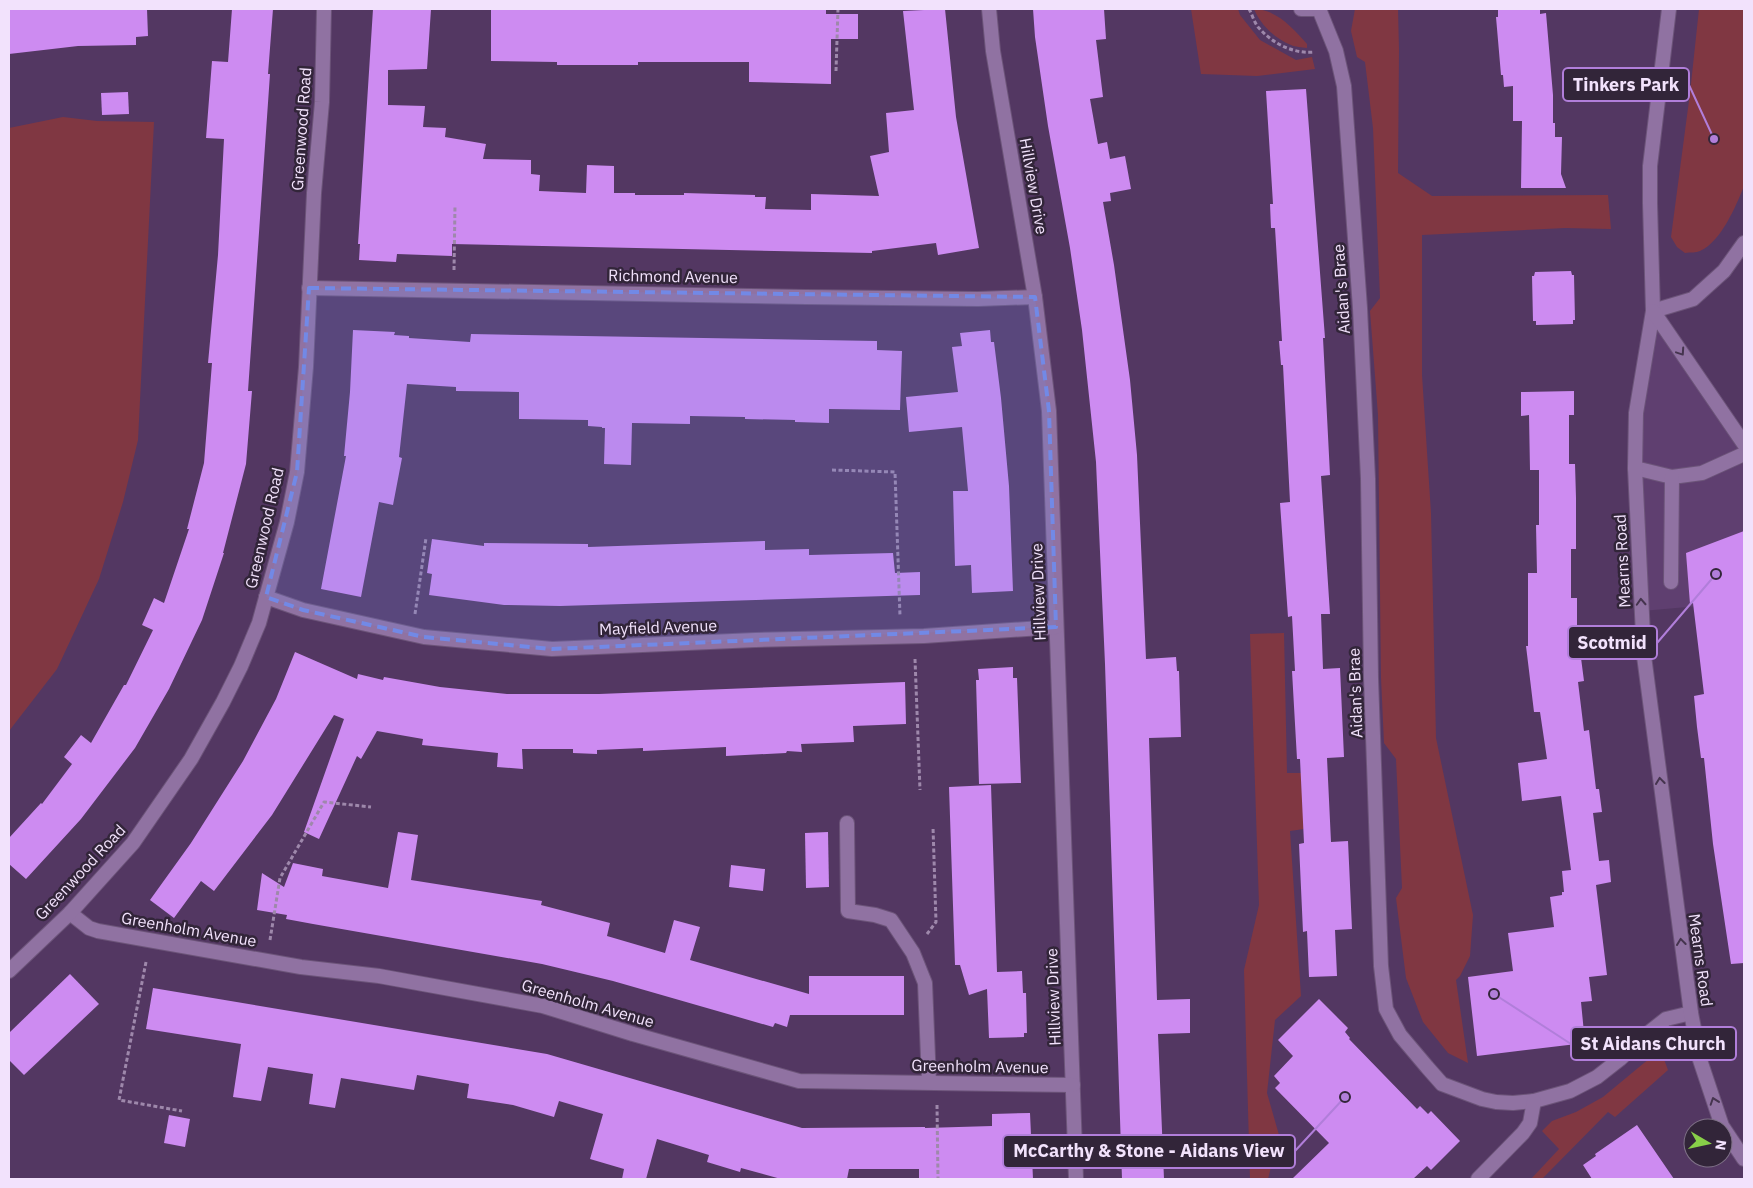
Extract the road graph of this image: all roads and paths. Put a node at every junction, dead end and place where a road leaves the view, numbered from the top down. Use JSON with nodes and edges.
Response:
{"nodes":[{"id":1,"x":324,"y":9,"type":"edge"},
{"id":2,"x":838,"y":9,"type":"edge"},
{"id":3,"x":989,"y":9,"type":"edge"},
{"id":4,"x":1250,"y":9,"type":"edge"},
{"id":5,"x":1301,"y":9,"type":"edge"},
{"id":6,"x":1314,"y":9,"type":"edge"},
{"id":7,"x":1319,"y":9,"type":"edge"},
{"id":8,"x":1669,"y":9,"type":"edge"},
{"id":9,"x":1336,"y":51,"type":"junction"},
{"id":10,"x":836,"y":71,"type":"dead end"},
{"id":11,"x":455,"y":205,"type":"dead end"},
{"id":12,"x":1744,"y":243,"type":"edge"},
{"id":13,"x":309,"y":288,"type":"junction"},
{"id":14,"x":454,"y":290,"type":"junction"},
{"id":15,"x":1035,"y":297,"type":"junction"},
{"id":16,"x":1653,"y":311,"type":"junction"},
{"id":17,"x":1744,"y":444,"type":"edge"},
{"id":18,"x":1744,"y":454,"type":"edge"},
{"id":19,"x":1635,"y":468,"type":"junction"},
{"id":20,"x":832,"y":470,"type":"dead end"},
{"id":21,"x":1672,"y":477,"type":"junction"},
{"id":22,"x":426,"y":538,"type":"dead end"},
{"id":23,"x":1671,"y":582,"type":"dead end"},
{"id":24,"x":266,"y":597,"type":"junction"},
{"id":25,"x":1056,"y":628,"type":"junction"},
{"id":26,"x":412,"y":635,"type":"junction"},
{"id":27,"x":907,"y":636,"type":"junction"},
{"id":28,"x":920,"y":790,"type":"dead end"},
{"id":29,"x":371,"y":807,"type":"dead end"},
{"id":30,"x":847,"y":823,"type":"dead end"},
{"id":31,"x":933,"y":827,"type":"dead end"},
{"id":32,"x":70,"y":913,"type":"junction"},
{"id":33,"x":150,"y":940,"type":"junction"},
{"id":34,"x":913,"y":952,"type":"junction"},
{"id":35,"x":267,"y":960,"type":"junction"},
{"id":36,"x":9,"y":971,"type":"edge"},
{"id":37,"x":1690,"y":1013,"type":"junction"},
{"id":38,"x":933,"y":1082,"type":"junction"},
{"id":39,"x":1073,"y":1085,"type":"junction"},
{"id":40,"x":1534,"y":1101,"type":"junction"},
{"id":41,"x":182,"y":1111,"type":"dead end"},
{"id":42,"x":1744,"y":1160,"type":"edge"},
{"id":43,"x":938,"y":1179,"type":"edge"},
{"id":44,"x":1076,"y":1179,"type":"edge"},
{"id":45,"x":1478,"y":1179,"type":"edge"}],
"edges":[{"from":1,"to":13,"type":"street","name":"Greenwood Road"},
{"from":2,"to":10,"type":"path"},
{"from":3,"to":15,"type":"street","name":"Hillview Drive"},
{"from":4,"to":9,"type":"path"},
{"from":5,"to":6,"type":"street"},
{"from":7,"to":9,"type":"street","name":"Aidan's Brae"},
{"from":8,"to":16,"type":"street","name":"Mearns Road"},
{"from":9,"to":40,"type":"street","name":"Aidan's Brae"},
{"from":11,"to":14,"type":"path"},
{"from":12,"to":16,"type":"street"},
{"from":13,"to":14,"type":"street","name":"Richmond Avenue"},
{"from":13,"to":24,"type":"street","name":"Greenwood Road"},
{"from":14,"to":15,"type":"street","name":"Richmond Avenue"},
{"from":15,"to":25,"type":"street","name":"Hillview Drive"},
{"from":16,"to":17,"type":"street","one_way":true},
{"from":16,"to":19,"type":"street","name":"Mearns Road"},
{"from":18,"to":21,"type":"street"},
{"from":19,"to":21,"type":"street"},
{"from":37,"to":19,"type":"street","name":"Mearns Road","one_way":true},
{"from":20,"to":27,"type":"path"},
{"from":21,"to":23,"type":"street"},
{"from":22,"to":26,"type":"path"},
{"from":24,"to":26,"type":"street","name":"Mayfield Avenue"},
{"from":24,"to":32,"type":"street","name":"Greenwood Road"},
{"from":25,"to":27,"type":"street","name":"Mayfield Avenue"},
{"from":25,"to":39,"type":"street","name":"Hillview Drive"},
{"from":26,"to":27,"type":"street","name":"Mayfield Avenue"},
{"from":27,"to":28,"type":"path"},
{"from":29,"to":35,"type":"path"},
{"from":30,"to":34,"type":"street"},
{"from":31,"to":34,"type":"path"},
{"from":32,"to":33,"type":"street","name":"Greenholm Avenue"},
{"from":32,"to":36,"type":"street","name":"Greenwood Road"},
{"from":33,"to":35,"type":"street","name":"Greenholm Avenue"},
{"from":33,"to":41,"type":"path"},
{"from":34,"to":38,"type":"street"},
{"from":35,"to":38,"type":"street","name":"Greenholm Avenue"},
{"from":37,"to":40,"type":"street","name":"Aidan's Brae"},
{"from":42,"to":37,"type":"street","name":"Mearns Road","one_way":true},
{"from":38,"to":39,"type":"street","name":"Greenholm Avenue"},
{"from":38,"to":43,"type":"path"},
{"from":39,"to":44,"type":"street","name":"Hillview Drive"},
{"from":40,"to":45,"type":"street"}]}
